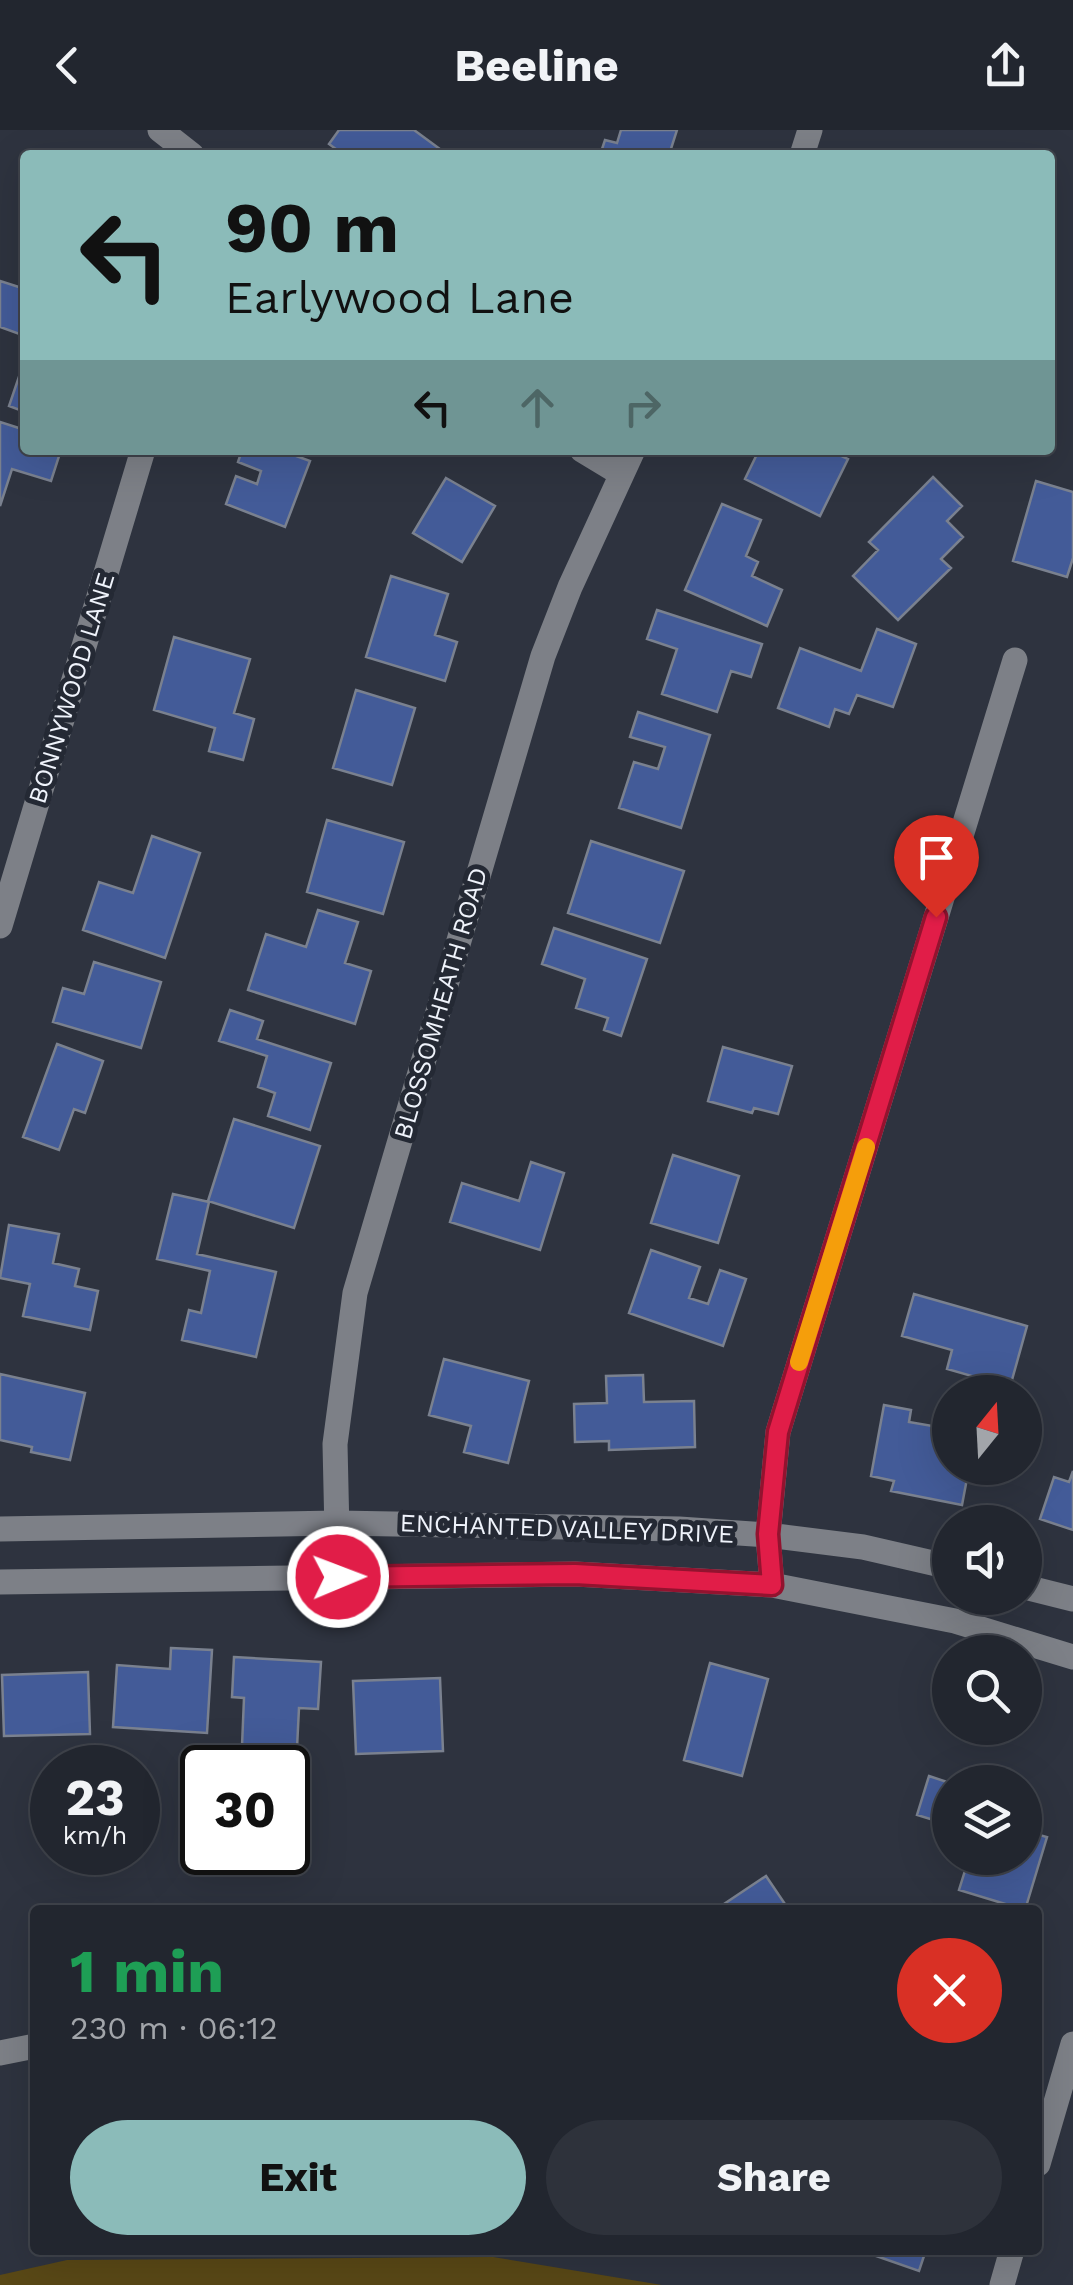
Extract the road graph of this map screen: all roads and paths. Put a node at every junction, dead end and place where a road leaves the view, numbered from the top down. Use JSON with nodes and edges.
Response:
{"nodes":[{"id":1,"x":160,"y":130,"type":"edge"},
{"id":2,"x":186,"y":150,"type":"edge"},
{"id":3,"x":141,"y":455,"type":"edge"},
{"id":4,"x":626,"y":461,"type":"edge"},
{"id":5,"x":1015,"y":660,"type":"dead end"},
{"id":6,"x":0,"y":926,"type":"edge"},
{"id":7,"x":337,"y":1523,"type":"junction"},
{"id":8,"x":0,"y":1530,"type":"edge"},
{"id":9,"x":768,"y":1534,"type":"junction"},
{"id":10,"x":932,"y":1563,"type":"edge"},
{"id":11,"x":338,"y":1577,"type":"junction"},
{"id":12,"x":0,"y":1582,"type":"edge"},
{"id":13,"x":772,"y":1585,"type":"junction"},
{"id":14,"x":1042,"y":1591,"type":"edge"},
{"id":15,"x":1073,"y":1599,"type":"edge"},
{"id":16,"x":1073,"y":1657,"type":"edge"},
{"id":17,"x":1073,"y":2044,"type":"edge"},
{"id":18,"x":30,"y":2047,"type":"edge"},
{"id":19,"x":0,"y":2053,"type":"edge"},
{"id":20,"x":1042,"y":2150,"type":"edge"},
{"id":21,"x":1011,"y":2255,"type":"edge"},
{"id":22,"x":1002,"y":2285,"type":"edge"}],
"edges":[{"from":1,"to":2,"type":"street"},
{"from":3,"to":6,"type":"street","name":"BONNYWOOD LANE"},
{"from":4,"to":7,"type":"street","name":"BLOSSOMHEATH ROAD"},
{"from":5,"to":9,"type":"street"},
{"from":7,"to":8,"type":"street","name":"ENCHANTED VALLEY DRIVE"},
{"from":7,"to":9,"type":"street","name":"ENCHANTED VALLEY DRIVE"},
{"from":7,"to":11,"type":"street","name":"BLOSSOMHEATH ROAD"},
{"from":9,"to":10,"type":"street","name":"ENCHANTED VALLEY DRIVE"},
{"from":9,"to":13,"type":"street"},
{"from":11,"to":12,"type":"street","name":"ENCHANTED VALLEY DRIVE"},
{"from":11,"to":13,"type":"street","name":"ENCHANTED VALLEY DRIVE"},
{"from":13,"to":16,"type":"street","name":"ENCHANTED VALLEY DRIVE"},
{"from":14,"to":15,"type":"street"},
{"from":17,"to":20,"type":"street"},
{"from":18,"to":19,"type":"street"},
{"from":21,"to":22,"type":"street"}]}
